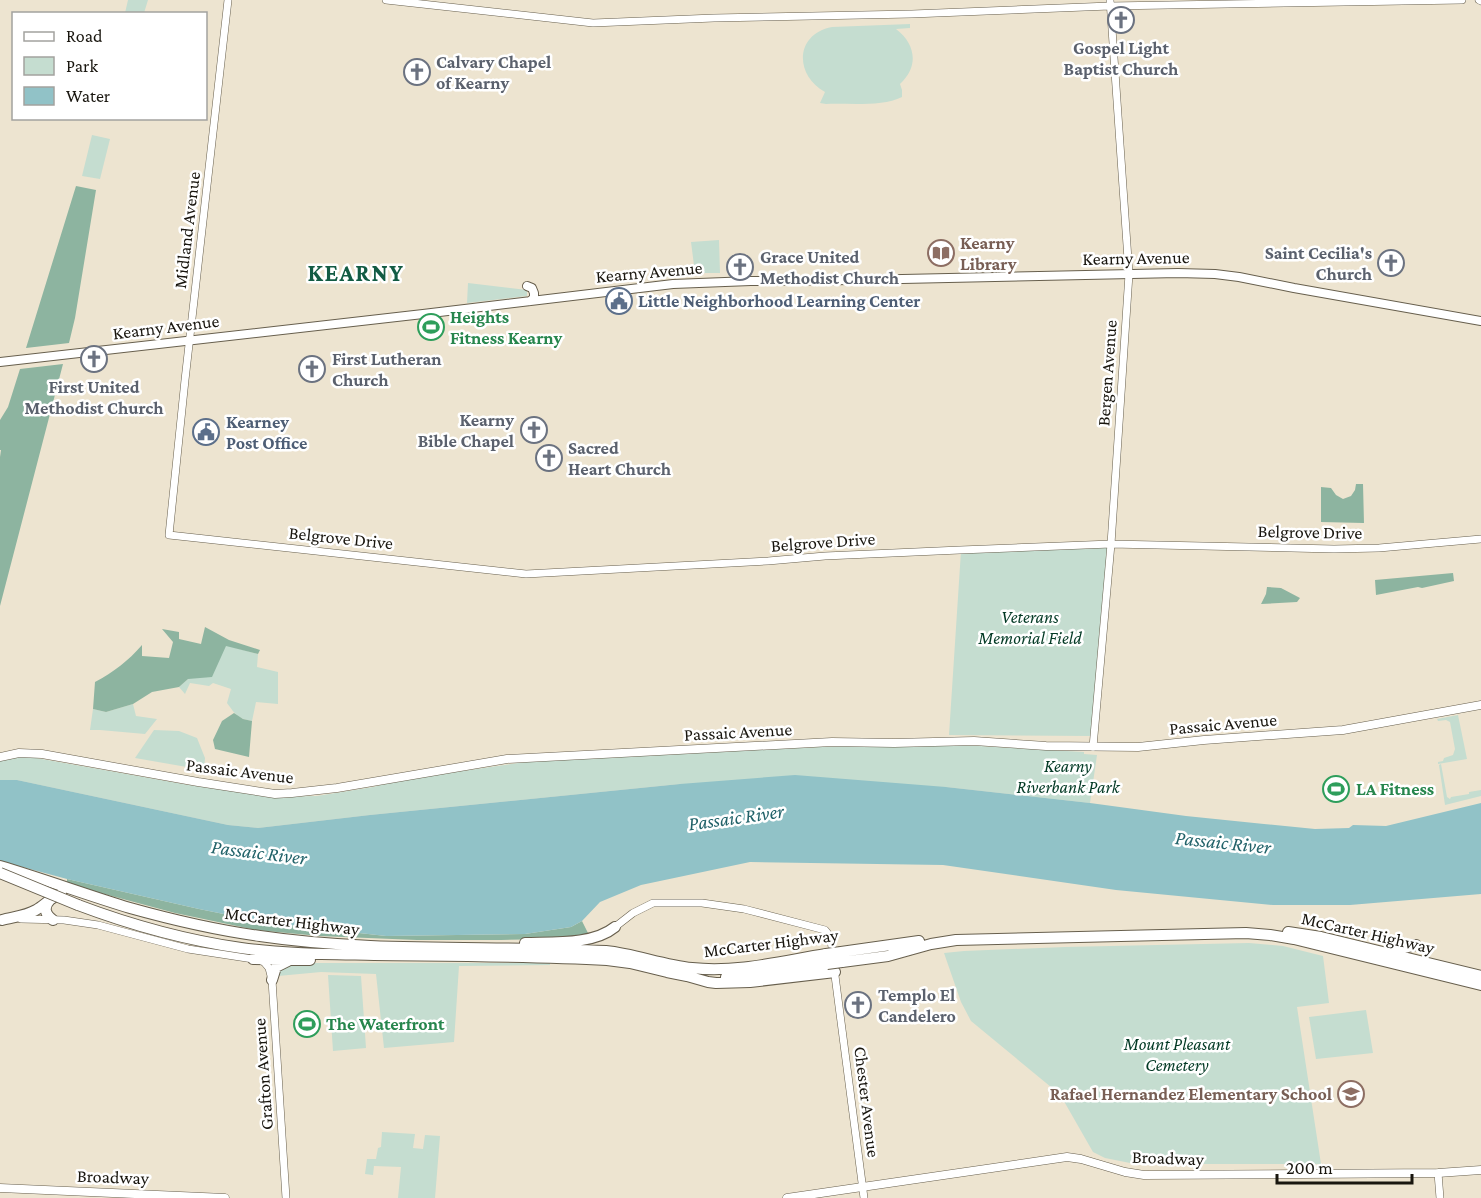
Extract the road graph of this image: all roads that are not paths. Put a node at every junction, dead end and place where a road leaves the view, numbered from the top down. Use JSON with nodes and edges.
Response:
{"nodes":[{"id":1,"x":228,"y":0,"type":"edge"},
{"id":2,"x":386,"y":0,"type":"edge"},
{"id":3,"x":1462,"y":0,"type":"edge"},
{"id":4,"x":1110,"y":3,"type":"edge"},
{"id":5,"x":1129,"y":274,"type":"junction"},
{"id":6,"x":527,"y":286,"type":"dead end"},
{"id":7,"x":530,"y":302,"type":"junction"},
{"id":8,"x":1481,"y":321,"type":"edge"},
{"id":9,"x":190,"y":340,"type":"junction"},
{"id":10,"x":0,"y":362,"type":"edge"},
{"id":11,"x":169,"y":535,"type":"joint"},
{"id":12,"x":1481,"y":538,"type":"edge"},
{"id":13,"x":1111,"y":544,"type":"junction"},
{"id":14,"x":1481,"y":705,"type":"edge"},
{"id":15,"x":1092,"y":747,"type":"junction"},
{"id":16,"x":0,"y":757,"type":"edge"},
{"id":17,"x":0,"y":866,"type":"edge"},
{"id":18,"x":0,"y":873,"type":"edge"},
{"id":19,"x":52,"y":897,"type":"junction"},
{"id":20,"x":131,"y":908,"type":"junction"},
{"id":21,"x":1,"y":920,"type":"edge"},
{"id":22,"x":53,"y":920,"type":"junction"},
{"id":23,"x":615,"y":927,"type":"joint"},
{"id":24,"x":1416,"y":945,"type":"dead end"},
{"id":25,"x":1358,"y":946,"type":"junction"},
{"id":26,"x":414,"y":947,"type":"junction"},
{"id":27,"x":405,"y":956,"type":"junction"},
{"id":28,"x":842,"y":957,"type":"junction"},
{"id":29,"x":253,"y":959,"type":"junction"},
{"id":30,"x":291,"y":960,"type":"junction"},
{"id":31,"x":829,"y":963,"type":"junction"},
{"id":32,"x":684,"y":971,"type":"junction"},
{"id":33,"x":1481,"y":976,"type":"edge"},
{"id":34,"x":272,"y":980,"type":"junction"},
{"id":35,"x":1481,"y":986,"type":"edge"},
{"id":36,"x":1481,"y":1170,"type":"edge"},
{"id":37,"x":1438,"y":1173,"type":"junction"},
{"id":38,"x":0,"y":1188,"type":"edge"},
{"id":39,"x":863,"y":1188,"type":"junction"},
{"id":40,"x":225,"y":1198,"type":"edge"},
{"id":41,"x":286,"y":1198,"type":"edge"},
{"id":42,"x":787,"y":1198,"type":"edge"},
{"id":43,"x":864,"y":1198,"type":"edge"},
{"id":44,"x":1440,"y":1198,"type":"edge"}],
"edges":[{"from":1,"to":9,"type":"street","name":"Midland Avenue"},
{"from":2,"to":4,"type":"street"},
{"from":3,"to":4,"type":"street"},
{"from":4,"to":5,"type":"street","name":"Bergen Avenue"},
{"from":5,"to":7,"type":"main road","name":"Kearny Avenue"},
{"from":5,"to":8,"type":"main road","name":"Kearny Avenue"},
{"from":5,"to":13,"type":"street","name":"Bergen Avenue"},
{"from":6,"to":7,"type":"main road"},
{"from":7,"to":9,"type":"main road","name":"Kearny Avenue"},
{"from":9,"to":10,"type":"main road","name":"Kearny Avenue"},
{"from":9,"to":11,"type":"street","name":"Midland Avenue"},
{"from":11,"to":13,"type":"street","name":"Belgrove Drive"},
{"from":12,"to":13,"type":"street","name":"Belgrove Drive"},
{"from":13,"to":15,"type":"street","name":"Bergen Avenue"},
{"from":14,"to":15,"type":"main road","name":"Passaic Avenue"},
{"from":15,"to":16,"type":"main road","name":"Passaic Avenue"},
{"from":17,"to":20,"type":"highway","name":"McCarter Highway"},
{"from":18,"to":27,"type":"highway","bridge":true},
{"from":19,"to":20,"type":"highway"},
{"from":19,"to":21,"type":"highway"},
{"from":19,"to":22,"type":"highway"},
{"from":20,"to":26,"type":"highway","name":"McCarter Highway"},
{"from":21,"to":22,"type":"street"},
{"from":22,"to":29,"type":"street"},
{"from":23,"to":26,"type":"highway"},
{"from":23,"to":31,"type":"street","name":"Chester Avenue"},
{"from":24,"to":25,"type":"highway"},
{"from":25,"to":28,"type":"highway","name":"McCarter Highway"},
{"from":25,"to":33,"type":"highway","name":"McCarter Highway"},
{"from":26,"to":32,"type":"highway","name":"McCarter Highway"},
{"from":27,"to":30,"type":"highway"},
{"from":27,"to":32,"type":"highway"},
{"from":28,"to":31,"type":"highway","name":"McCarter Highway","bridge":true},
{"from":28,"to":35,"type":"highway","name":"McCarter Highway"},
{"from":29,"to":30,"type":"highway"},
{"from":29,"to":34,"type":"street"},
{"from":30,"to":34,"type":"highway"},
{"from":31,"to":32,"type":"highway","name":"McCarter Highway"},
{"from":31,"to":32,"type":"highway","name":"McCarter Highway"},
{"from":31,"to":32,"type":"highway"},
{"from":31,"to":39,"type":"street","name":"Chester Avenue"},
{"from":34,"to":41,"type":"street","name":"Grafton Avenue"},
{"from":36,"to":37,"type":"main road","name":"Broadway"},
{"from":37,"to":39,"type":"main road","name":"Broadway"},
{"from":37,"to":44,"type":"street"},
{"from":38,"to":40,"type":"main road","name":"Broadway"},
{"from":39,"to":42,"type":"main road","name":"Broadway"},
{"from":39,"to":43,"type":"street","name":"Chester Avenue"}]}
